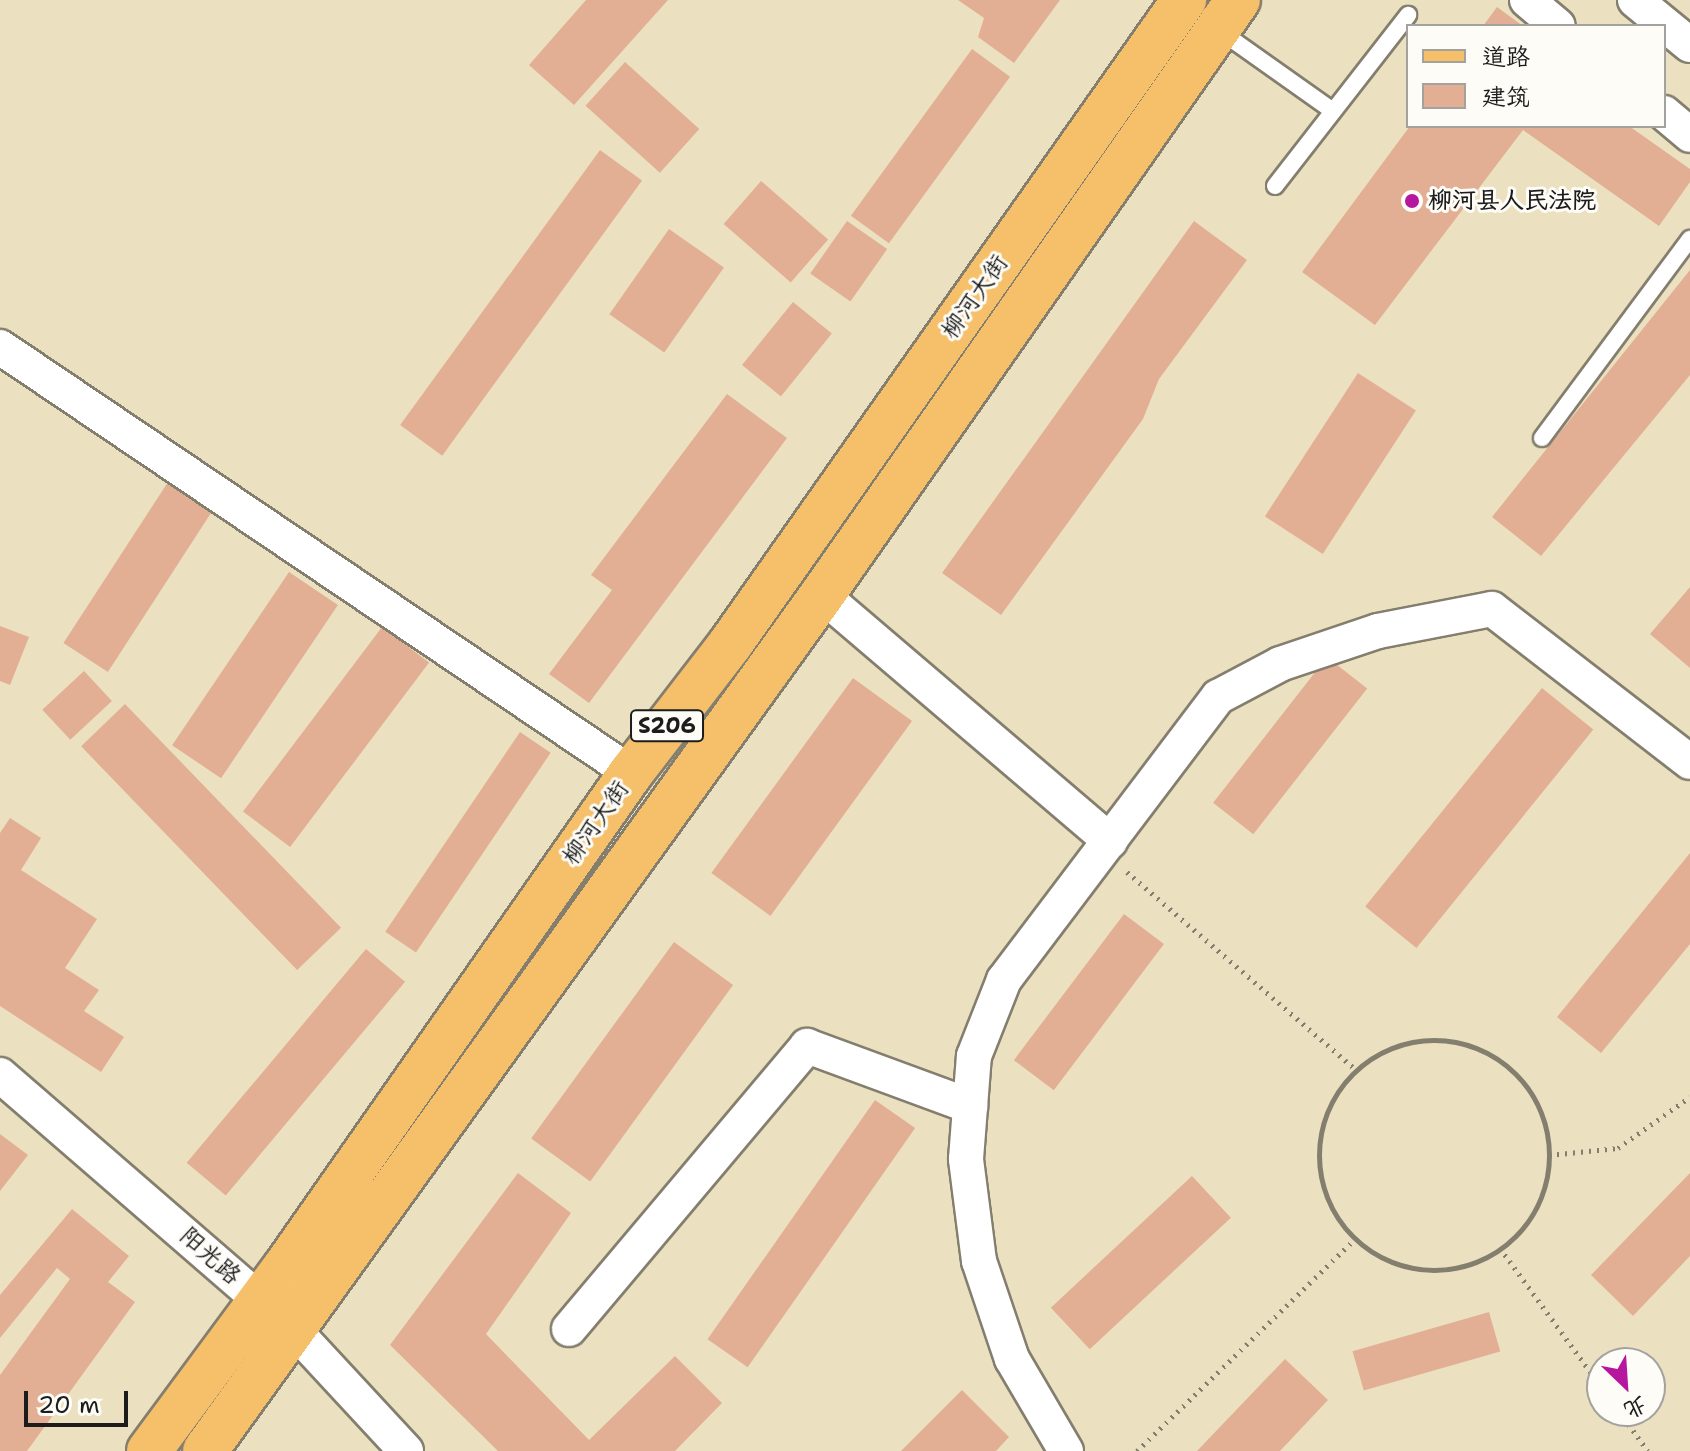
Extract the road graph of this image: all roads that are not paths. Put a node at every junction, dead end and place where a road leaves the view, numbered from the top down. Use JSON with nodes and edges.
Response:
{"nodes":[{"id":1,"x":1184,"y":0,"type":"edge"},
{"id":2,"x":1527,"y":0,"type":"edge"},
{"id":3,"x":1635,"y":0,"type":"edge"},
{"id":4,"x":1228,"y":14,"type":"edge"},
{"id":5,"x":1408,"y":15,"type":"dead end"},
{"id":6,"x":1556,"y":24,"type":"edge"},
{"id":7,"x":1664,"y":24,"type":"edge"},
{"id":8,"x":1666,"y":25,"type":"edge"},
{"id":9,"x":1690,"y":45,"type":"edge"},
{"id":10,"x":1333,"y":111,"type":"junction"},
{"id":11,"x":1666,"y":115,"type":"edge"},
{"id":12,"x":1690,"y":135,"type":"edge"},
{"id":13,"x":1275,"y":186,"type":"dead end"},
{"id":14,"x":1690,"y":239,"type":"edge"},
{"id":15,"x":0,"y":347,"type":"edge"},
{"id":16,"x":1542,"y":438,"type":"dead end"},
{"id":17,"x":822,"y":595,"type":"junction"},
{"id":18,"x":1690,"y":762,"type":"edge"},
{"id":19,"x":631,"y":773,"type":"junction"},
{"id":20,"x":1106,"y":846,"type":"junction"},
{"id":21,"x":0,"y":1075,"type":"edge"},
{"id":22,"x":970,"y":1106,"type":"junction"},
{"id":23,"x":259,"y":1302,"type":"junction"},
{"id":24,"x":569,"y":1329,"type":"dead end"},
{"id":25,"x":294,"y":1330,"type":"junction"},
{"id":26,"x":149,"y":1451,"type":"edge"},
{"id":27,"x":205,"y":1451,"type":"edge"},
{"id":28,"x":406,"y":1451,"type":"edge"},
{"id":29,"x":1066,"y":1451,"type":"edge"}],
"edges":[{"from":1,"to":19,"type":"main road","name":"柳河大街","number":"S206"},
{"from":2,"to":6,"type":"street"},
{"from":3,"to":7,"type":"street"},
{"from":4,"to":10,"type":"lane"},
{"from":4,"to":17,"type":"main road","name":"柳河大街","number":"S206"},
{"from":5,"to":10,"type":"lane"},
{"from":8,"to":9,"type":"street"},
{"from":10,"to":13,"type":"lane"},
{"from":11,"to":12,"type":"street"},
{"from":14,"to":16,"type":"lane"},
{"from":15,"to":19,"type":"street"},
{"from":17,"to":20,"type":"street"},
{"from":17,"to":25,"type":"main road","name":"柳河大街","number":"S206"},
{"from":18,"to":20,"type":"street"},
{"from":19,"to":23,"type":"main road","name":"柳河大街","number":"S206"},
{"from":20,"to":22,"type":"street"},
{"from":21,"to":23,"type":"street","name":"阳光路"},
{"from":22,"to":24,"type":"street"},
{"from":22,"to":29,"type":"street"},
{"from":23,"to":25,"type":"street","name":"阳光路"},
{"from":23,"to":26,"type":"main road","name":"柳河大街","number":"S206"},
{"from":25,"to":27,"type":"main road","name":"柳河大街","number":"S206"},
{"from":25,"to":28,"type":"street","name":"阳光路"}]}
